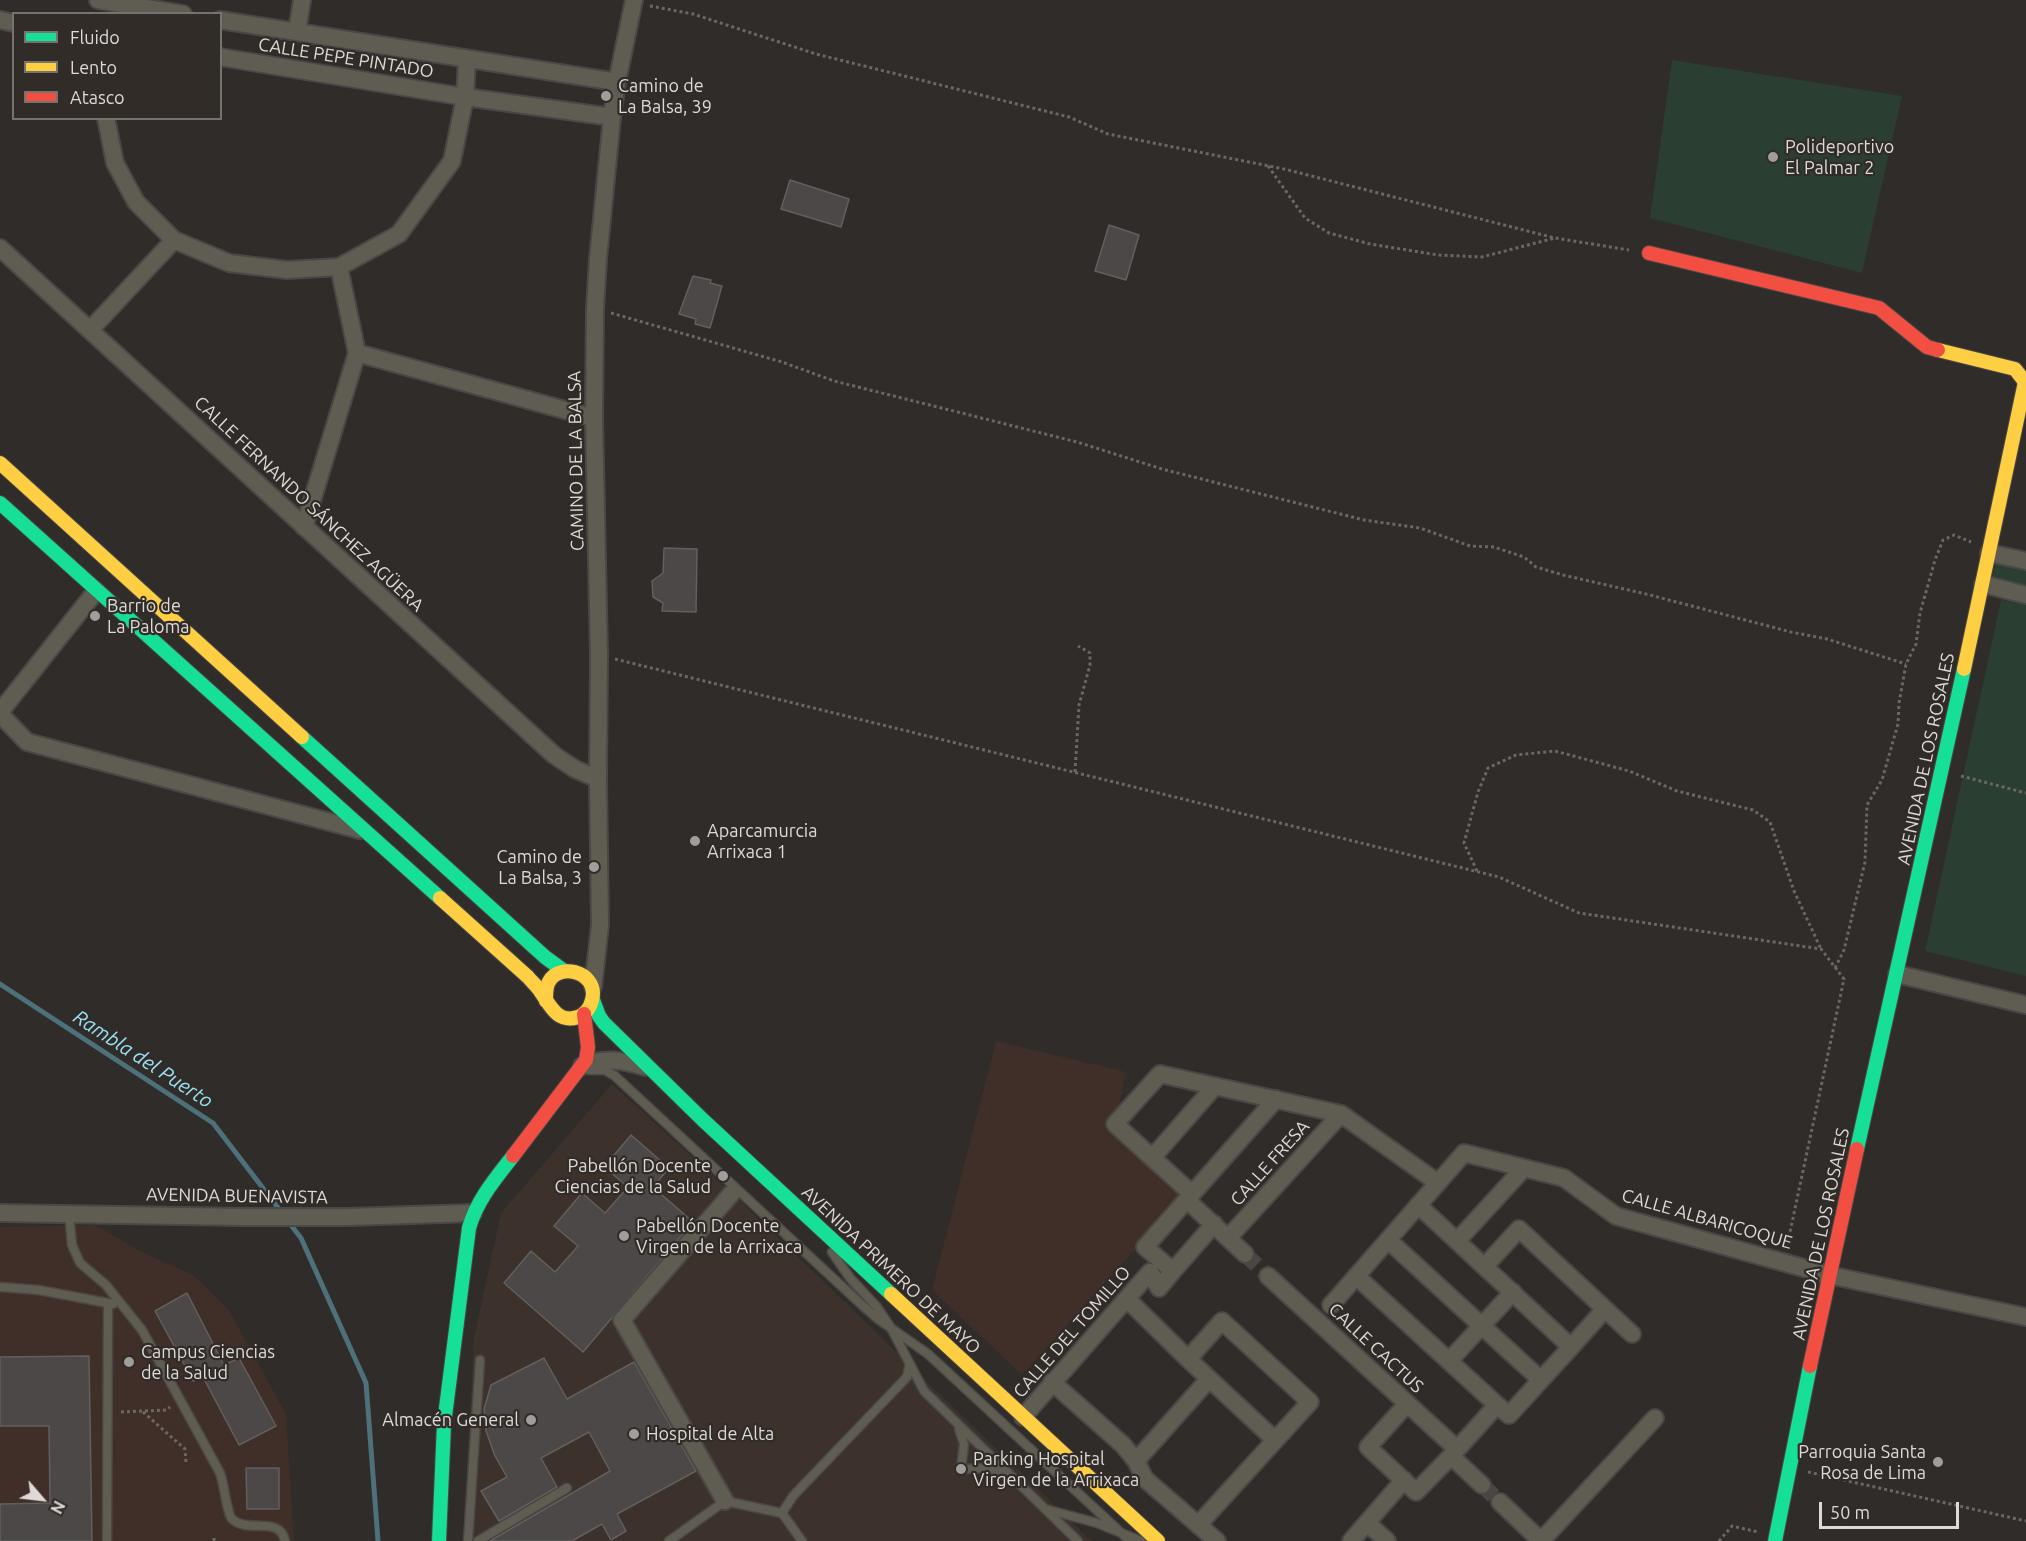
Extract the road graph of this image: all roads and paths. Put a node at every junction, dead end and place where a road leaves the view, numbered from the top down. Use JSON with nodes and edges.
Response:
{"nodes":[{"id":1,"x":302,"y":0,"type":"edge"},
{"id":2,"x":633,"y":1,"type":"edge"},
{"id":3,"x":108,"y":5,"type":"edge"},
{"id":4,"x":166,"y":12,"type":"edge"},
{"id":5,"x":222,"y":20,"type":"edge"},
{"id":6,"x":297,"y":32,"type":"junction"},
{"id":7,"x":222,"y":57,"type":"edge"},
{"id":8,"x":468,"y":59,"type":"junction"},
{"id":9,"x":617,"y":82,"type":"junction"},
{"id":10,"x":465,"y":97,"type":"junction"},
{"id":11,"x":612,"y":117,"type":"junction"},
{"id":12,"x":106,"y":120,"type":"edge"},
{"id":13,"x":1268,"y":166,"type":"junction"},
{"id":14,"x":1555,"y":238,"type":"junction"},
{"id":15,"x":174,"y":240,"type":"junction"},
{"id":16,"x":0,"y":248,"type":"edge"},
{"id":17,"x":1649,"y":254,"type":"joint"},
{"id":18,"x":339,"y":267,"type":"junction"},
{"id":19,"x":595,"y":309,"type":"junction"},
{"id":20,"x":90,"y":330,"type":"junction"},
{"id":21,"x":357,"y":353,"type":"junction"},
{"id":22,"x":594,"y":418,"type":"junction"},
{"id":23,"x":0,"y":463,"type":"edge"},
{"id":24,"x":0,"y":503,"type":"edge"},
{"id":25,"x":304,"y":527,"type":"junction"},
{"id":26,"x":89,"y":545,"type":"junction"},
{"id":27,"x":1989,"y":553,"type":"junction"},
{"id":28,"x":2026,"y":561,"type":"edge"},
{"id":29,"x":1983,"y":584,"type":"junction"},
{"id":30,"x":96,"y":591,"type":"junction"},
{"id":31,"x":143,"y":594,"type":"junction"},
{"id":32,"x":2026,"y":595,"type":"edge"},
{"id":33,"x":1078,"y":646,"type":"dead end"},
{"id":34,"x":599,"y":656,"type":"junction"},
{"id":35,"x":1906,"y":664,"type":"junction"},
{"id":36,"x":0,"y":713,"type":"edge"},
{"id":37,"x":1075,"y":772,"type":"junction"},
{"id":38,"x":1950,"y":774,"type":"dead end"},
{"id":39,"x":598,"y":779,"type":"junction"},
{"id":40,"x":2026,"y":793,"type":"edge"},
{"id":41,"x":367,"y":832,"type":"junction"},
{"id":42,"x":1478,"y":872,"type":"junction"},
{"id":43,"x":600,"y":925,"type":"junction"},
{"id":44,"x":1821,"y":949,"type":"junction"},
{"id":45,"x":1835,"y":968,"type":"junction"},
{"id":46,"x":568,"y":970,"type":"junction"},
{"id":47,"x":1897,"y":974,"type":"junction"},
{"id":48,"x":593,"y":994,"type":"junction"},
{"id":49,"x":546,"y":1001,"type":"junction"},
{"id":50,"x":2026,"y":1005,"type":"edge"},
{"id":51,"x":583,"y":1016,"type":"junction"},
{"id":52,"x":563,"y":1018,"type":"junction"},
{"id":53,"x":604,"y":1023,"type":"junction"},
{"id":54,"x":588,"y":1047,"type":"junction"},
{"id":55,"x":582,"y":1066,"type":"junction"},
{"id":56,"x":654,"y":1072,"type":"junction"},
{"id":57,"x":569,"y":1083,"type":"junction"},
{"id":58,"x":1215,"y":1086,"type":"junction"},
{"id":59,"x":1276,"y":1100,"type":"junction"},
{"id":60,"x":1341,"y":1114,"type":"junction"},
{"id":61,"x":1152,"y":1158,"type":"junction"},
{"id":62,"x":1524,"y":1168,"type":"junction"},
{"id":63,"x":1438,"y":1183,"type":"junction"},
{"id":64,"x":732,"y":1193,"type":"dead end"},
{"id":65,"x":1190,"y":1198,"type":"junction"},
{"id":66,"x":1418,"y":1205,"type":"junction"},
{"id":67,"x":0,"y":1213,"type":"edge"},
{"id":68,"x":473,"y":1213,"type":"junction"},
{"id":69,"x":69,"y":1214,"type":"junction"},
{"id":70,"x":1214,"y":1224,"type":"junction"},
{"id":71,"x":816,"y":1225,"type":"junction"},
{"id":72,"x":1228,"y":1238,"type":"junction"},
{"id":73,"x":1388,"y":1240,"type":"junction"},
{"id":74,"x":1457,"y":1241,"type":"junction"},
{"id":75,"x":1245,"y":1254,"type":"tunnel mouth"},
{"id":76,"x":1784,"y":1262,"type":"junction"},
{"id":77,"x":1485,"y":1266,"type":"junction"},
{"id":78,"x":1173,"y":1271,"type":"junction"},
{"id":79,"x":1829,"y":1275,"type":"junction"},
{"id":80,"x":1268,"y":1276,"type":"tunnel mouth"},
{"id":81,"x":1356,"y":1276,"type":"junction"},
{"id":82,"x":0,"y":1287,"type":"edge"},
{"id":83,"x":1513,"y":1292,"type":"junction"},
{"id":84,"x":1127,"y":1299,"type":"junction"},
{"id":85,"x":108,"y":1303,"type":"junction"},
{"id":86,"x":122,"y":1305,"type":"junction"},
{"id":87,"x":1331,"y":1305,"type":"dead end"},
{"id":88,"x":1605,"y":1309,"type":"junction"},
{"id":89,"x":2026,"y":1317,"type":"edge"},
{"id":90,"x":1482,"y":1325,"type":"junction"},
{"id":91,"x":891,"y":1328,"type":"junction"},
{"id":92,"x":1632,"y":1334,"type":"dead end"},
{"id":93,"x":1571,"y":1347,"type":"junction"},
{"id":94,"x":1188,"y":1359,"type":"junction"},
{"id":95,"x":480,"y":1360,"type":"dead end"},
{"id":96,"x":1449,"y":1361,"type":"junction"},
{"id":97,"x":910,"y":1363,"type":"junction"},
{"id":98,"x":1209,"y":1378,"type":"junction"},
{"id":99,"x":1541,"y":1380,"type":"junction"},
{"id":100,"x":1052,"y":1382,"type":"junction"},
{"id":101,"x":901,"y":1384,"type":"junction"},
{"id":102,"x":922,"y":1389,"type":"junction"},
{"id":103,"x":180,"y":1400,"type":"junction"},
{"id":104,"x":1407,"y":1404,"type":"junction"},
{"id":105,"x":1497,"y":1405,"type":"junction"},
{"id":106,"x":142,"y":1411,"type":"junction"},
{"id":107,"x":107,"y":1413,"type":"junction"},
{"id":108,"x":1023,"y":1417,"type":"junction"},
{"id":109,"x":1655,"y":1418,"type":"dead end"},
{"id":110,"x":952,"y":1419,"type":"junction"},
{"id":111,"x":1275,"y":1440,"type":"junction"},
{"id":112,"x":1454,"y":1453,"type":"junction"},
{"id":113,"x":1136,"y":1461,"type":"junction"},
{"id":114,"x":186,"y":1462,"type":"dead end"},
{"id":115,"x":1791,"y":1468,"type":"junction"},
{"id":116,"x":1016,"y":1481,"type":"junction"},
{"id":117,"x":1482,"y":1485,"type":"tunnel mouth"},
{"id":118,"x":1410,"y":1486,"type":"junction"},
{"id":119,"x":567,"y":1488,"type":"dead end"},
{"id":120,"x":725,"y":1501,"type":"junction"},
{"id":121,"x":1500,"y":1502,"type":"tunnel mouth"},
{"id":122,"x":1045,"y":1509,"type":"junction"},
{"id":123,"x":782,"y":1513,"type":"junction"},
{"id":124,"x":2026,"y":1521,"type":"edge"},
{"id":125,"x":1367,"y":1523,"type":"junction"},
{"id":126,"x":1198,"y":1525,"type":"junction"},
{"id":127,"x":1122,"y":1533,"type":"junction"},
{"id":128,"x":214,"y":1535,"type":"dead end"},
{"id":129,"x":106,"y":1541,"type":"edge"},
{"id":130,"x":214,"y":1541,"type":"edge"},
{"id":131,"x":285,"y":1541,"type":"edge"},
{"id":132,"x":439,"y":1541,"type":"edge"},
{"id":133,"x":468,"y":1541,"type":"edge"},
{"id":134,"x":478,"y":1541,"type":"edge"},
{"id":135,"x":669,"y":1541,"type":"edge"},
{"id":136,"x":802,"y":1541,"type":"edge"},
{"id":137,"x":1078,"y":1541,"type":"edge"},
{"id":138,"x":1130,"y":1541,"type":"edge"},
{"id":139,"x":1141,"y":1541,"type":"edge"},
{"id":140,"x":1158,"y":1541,"type":"edge"},
{"id":141,"x":1217,"y":1541,"type":"edge"},
{"id":142,"x":1351,"y":1541,"type":"edge"},
{"id":143,"x":1387,"y":1541,"type":"edge"},
{"id":144,"x":1541,"y":1541,"type":"edge"},
{"id":145,"x":1776,"y":1541,"type":"edge"}],
"edges":[{"from":1,"to":6,"type":"street"},
{"from":2,"to":9,"type":"street","name":"CAMINO DE LA BALSA"},
{"from":2,"to":13,"type":"path"},
{"from":3,"to":4,"type":"street"},
{"from":5,"to":6,"type":"street","name":"CALLE PEPE PINTADO"},
{"from":6,"to":8,"type":"street","name":"CALLE PEPE PINTADO"},
{"from":7,"to":10,"type":"street","name":"CALLE PEPE PINTADO"},
{"from":8,"to":9,"type":"street","name":"CALLE PEPE PINTADO"},
{"from":8,"to":10,"type":"street"},
{"from":9,"to":11,"type":"street","name":"CAMINO DE LA BALSA"},
{"from":10,"to":11,"type":"street","name":"CALLE PEPE PINTADO"},
{"from":10,"to":18,"type":"street"},
{"from":11,"to":19,"type":"street","name":"CAMINO DE LA BALSA"},
{"from":12,"to":15,"type":"street"},
{"from":13,"to":14,"type":"path"},
{"from":13,"to":14,"type":"path"},
{"from":14,"to":17,"type":"path"},
{"from":15,"to":18,"type":"street"},
{"from":15,"to":20,"type":"street"},
{"from":16,"to":20,"type":"street","name":"CALLE FERNANDO SÁNCHEZ AGÜERA"},
{"from":17,"to":27,"type":"main road","name":"AVENIDA DE LOS ROSALES"},
{"from":18,"to":21,"type":"street"},
{"from":19,"to":22,"type":"street","name":"CAMINO DE LA BALSA"},
{"from":19,"to":35,"type":"path"},
{"from":20,"to":25,"type":"street","name":"CALLE FERNANDO SÁNCHEZ AGÜERA"},
{"from":21,"to":22,"type":"street"},
{"from":21,"to":25,"type":"street"},
{"from":22,"to":34,"type":"street","name":"CAMINO DE LA BALSA"},
{"from":23,"to":26,"type":"main road"},
{"from":24,"to":30,"type":"main road"},
{"from":25,"to":39,"type":"street","name":"CALLE FERNANDO SÁNCHEZ AGÜERA"},
{"from":26,"to":30,"type":"main road"},
{"from":26,"to":31,"type":"main road"},
{"from":27,"to":28,"type":"street"},
{"from":27,"to":29,"type":"main road","name":"AVENIDA DE LOS ROSALES"},
{"from":27,"to":35,"type":"path"},
{"from":29,"to":32,"type":"street"},
{"from":29,"to":47,"type":"main road","name":"AVENIDA DE LOS ROSALES"},
{"from":30,"to":31,"type":"main road"},
{"from":30,"to":36,"type":"street"},
{"from":30,"to":41,"type":"main road"},
{"from":31,"to":46,"type":"main road"},
{"from":33,"to":37,"type":"path"},
{"from":34,"to":37,"type":"path"},
{"from":34,"to":39,"type":"street","name":"CAMINO DE LA BALSA"},
{"from":35,"to":45,"type":"path"},
{"from":36,"to":41,"type":"street"},
{"from":37,"to":42,"type":"path"},
{"from":38,"to":40,"type":"path"},
{"from":39,"to":43,"type":"street","name":"CAMINO DE LA BALSA"},
{"from":41,"to":49,"type":"main road"},
{"from":42,"to":44,"type":"path"},
{"from":42,"to":44,"type":"path"},
{"from":43,"to":46,"type":"street","name":"CAMINO DE LA BALSA"},
{"from":43,"to":48,"type":"street","name":"CAMINO DE LA BALSA"},
{"from":44,"to":45,"type":"path"},
{"from":45,"to":76,"type":"path"},
{"from":46,"to":48,"type":"main road"},
{"from":46,"to":49,"type":"main road"},
{"from":47,"to":50,"type":"street"},
{"from":47,"to":79,"type":"main road","name":"AVENIDA DE LOS ROSALES"},
{"from":48,"to":51,"type":"main road"},
{"from":48,"to":53,"type":"main road","name":"AVENIDA PRIMERO DE MAYO"},
{"from":49,"to":52,"type":"main road"},
{"from":51,"to":52,"type":"main road"},
{"from":51,"to":53,"type":"main road","name":"AVENIDA PRIMERO DE MAYO"},
{"from":51,"to":54,"type":"main road"},
{"from":52,"to":54,"type":"main road"},
{"from":53,"to":56,"type":"main road","name":"AVENIDA PRIMERO DE MAYO"},
{"from":54,"to":55,"type":"main road"},
{"from":55,"to":56,"type":"street"},
{"from":55,"to":57,"type":"main road"},
{"from":56,"to":71,"type":"main road","name":"AVENIDA PRIMERO DE MAYO"},
{"from":57,"to":68,"type":"main road"},
{"from":57,"to":91,"type":"lane"},
{"from":58,"to":59,"type":"street"},
{"from":58,"to":61,"type":"street"},
{"from":58,"to":61,"type":"street"},
{"from":59,"to":60,"type":"street"},
{"from":59,"to":65,"type":"street"},
{"from":60,"to":63,"type":"street"},
{"from":60,"to":72,"type":"street","name":"CALLE FRESA"},
{"from":61,"to":65,"type":"street"},
{"from":62,"to":63,"type":"street","name":"CALLE ALBARICOQUE"},
{"from":62,"to":74,"type":"street"},
{"from":62,"to":76,"type":"street","name":"CALLE ALBARICOQUE"},
{"from":63,"to":66,"type":"street","name":"CALLE ALBARICOQUE"},
{"from":64,"to":120,"type":"street"},
{"from":65,"to":70,"type":"street"},
{"from":65,"to":78,"type":"street"},
{"from":66,"to":73,"type":"street","name":"CALLE ALBARICOQUE"},
{"from":66,"to":74,"type":"street"},
{"from":67,"to":69,"type":"street","name":"AVENIDA BUENAVISTA"},
{"from":68,"to":69,"type":"street","name":"AVENIDA BUENAVISTA"},
{"from":68,"to":132,"type":"main road"},
{"from":69,"to":86,"type":"lane"},
{"from":70,"to":72,"type":"street"},
{"from":70,"to":78,"type":"street"},
{"from":71,"to":91,"type":"lane"},
{"from":71,"to":108,"type":"main road","name":"AVENIDA PRIMERO DE MAYO"},
{"from":72,"to":75,"type":"street"},
{"from":73,"to":81,"type":"street","name":"CALLE ALBARICOQUE"},
{"from":73,"to":90,"type":"street"},
{"from":74,"to":77,"type":"street"},
{"from":76,"to":79,"type":"street","name":"CALLE ALBARICOQUE"},
{"from":77,"to":83,"type":"street"},
{"from":77,"to":88,"type":"street"},
{"from":78,"to":84,"type":"street","name":"CALLE DEL TOMILLO"},
{"from":79,"to":89,"type":"street","name":"CALLE ALBARICOQUE"},
{"from":79,"to":115,"type":"main road","name":"AVENIDA DE LOS ROSALES"},
{"from":80,"to":104,"type":"street","name":"CALLE CACTUS"},
{"from":81,"to":87,"type":"street","name":"CALLE ALBARICOQUE"},
{"from":81,"to":96,"type":"street"},
{"from":82,"to":85,"type":"lane"},
{"from":83,"to":90,"type":"street"},
{"from":83,"to":93,"type":"street"},
{"from":84,"to":94,"type":"street"},
{"from":84,"to":100,"type":"street","name":"CALLE DEL TOMILLO"},
{"from":85,"to":86,"type":"lane"},
{"from":85,"to":107,"type":"lane"},
{"from":86,"to":103,"type":"lane"},
{"from":88,"to":92,"type":"street"},
{"from":88,"to":93,"type":"street"},
{"from":90,"to":96,"type":"street"},
{"from":90,"to":99,"type":"street"},
{"from":91,"to":97,"type":"lane"},
{"from":91,"to":127,"type":"lane"},
{"from":93,"to":99,"type":"street"},
{"from":94,"to":98,"type":"street"},
{"from":94,"to":111,"type":"street"},
{"from":95,"to":133,"type":"lane"},
{"from":96,"to":105,"type":"street"},
{"from":97,"to":101,"type":"lane"},
{"from":97,"to":102,"type":"lane"},
{"from":98,"to":111,"type":"street"},
{"from":98,"to":113,"type":"street"},
{"from":99,"to":105,"type":"street"},
{"from":100,"to":108,"type":"street","name":"CALLE DEL TOMILLO"},
{"from":100,"to":113,"type":"street"},
{"from":101,"to":102,"type":"lane"},
{"from":101,"to":123,"type":"lane"},
{"from":102,"to":110,"type":"lane"},
{"from":103,"to":106,"type":"path"},
{"from":103,"to":131,"type":"lane"},
{"from":104,"to":112,"type":"street","name":"CALLE CACTUS"},
{"from":104,"to":118,"type":"street"},
{"from":105,"to":112,"type":"street"},
{"from":106,"to":107,"type":"path"},
{"from":106,"to":114,"type":"path"},
{"from":107,"to":129,"type":"lane"},
{"from":108,"to":140,"type":"main road","name":"AVENIDA PRIMERO DE MAYO"},
{"from":109,"to":144,"type":"street"},
{"from":110,"to":116,"type":"lane"},
{"from":110,"to":116,"type":"lane"},
{"from":111,"to":126,"type":"street"},
{"from":112,"to":117,"type":"street","name":"CALLE CACTUS"},
{"from":112,"to":118,"type":"street"},
{"from":113,"to":126,"type":"street"},
{"from":115,"to":124,"type":"path"},
{"from":115,"to":145,"type":"main road","name":"AVENIDA DE LOS ROSALES"},
{"from":116,"to":122,"type":"lane"},
{"from":118,"to":125,"type":"street"},
{"from":119,"to":134,"type":"lane"},
{"from":120,"to":123,"type":"lane"},
{"from":120,"to":135,"type":"lane"},
{"from":121,"to":144,"type":"street"},
{"from":122,"to":127,"type":"lane"},
{"from":122,"to":137,"type":"lane"},
{"from":123,"to":136,"type":"lane"},
{"from":125,"to":142,"type":"street"},
{"from":125,"to":143,"type":"street"},
{"from":126,"to":141,"type":"street"},
{"from":127,"to":138,"type":"lane"},
{"from":127,"to":139,"type":"lane"},
{"from":128,"to":130,"type":"path"}]}
